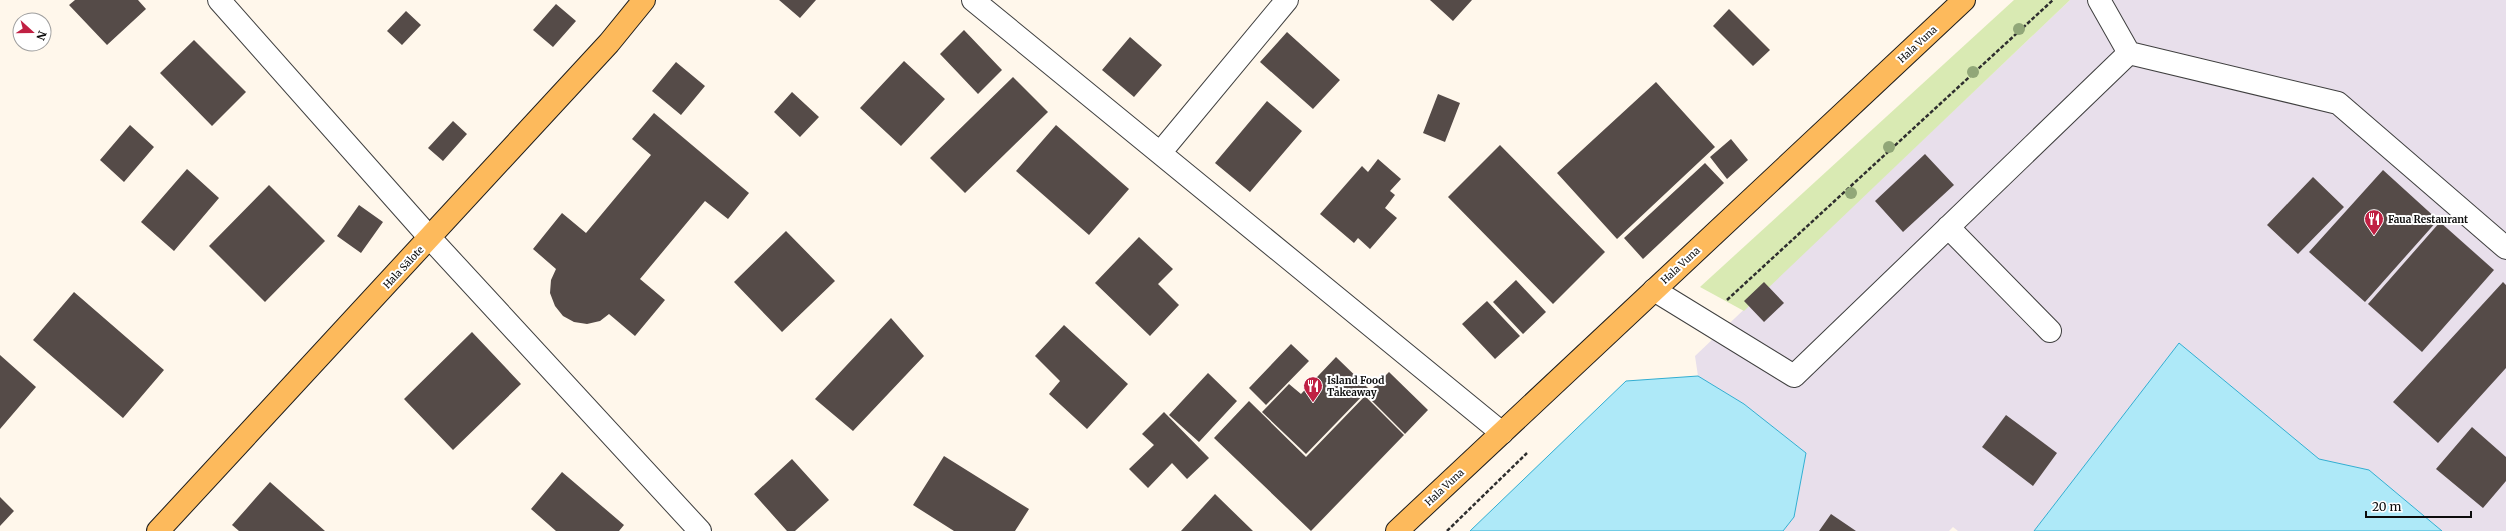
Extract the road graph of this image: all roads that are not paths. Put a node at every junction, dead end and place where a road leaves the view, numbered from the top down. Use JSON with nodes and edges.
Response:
{"nodes":[{"id":1,"x":219,"y":0,"type":"edge"},
{"id":2,"x":644,"y":0,"type":"edge"},
{"id":3,"x":973,"y":0,"type":"edge"},
{"id":4,"x":1287,"y":0,"type":"edge"},
{"id":5,"x":1964,"y":0,"type":"edge"},
{"id":6,"x":2099,"y":0,"type":"edge"},
{"id":7,"x":2129,"y":52,"type":"junction"},
{"id":8,"x":1160,"y":153,"type":"junction"},
{"id":9,"x":1948,"y":227,"type":"junction"},
{"id":10,"x":430,"y":238,"type":"junction"},
{"id":11,"x":2506,"y":248,"type":"edge"},
{"id":12,"x":1654,"y":290,"type":"junction"},
{"id":13,"x":2050,"y":331,"type":"dead end"},
{"id":14,"x":1502,"y":433,"type":"junction"},
{"id":15,"x":158,"y":531,"type":"edge"},
{"id":16,"x":700,"y":531,"type":"edge"},
{"id":17,"x":1397,"y":531,"type":"edge"}],
"edges":[{"from":1,"to":10,"type":"street"},
{"from":2,"to":10,"type":"main road","name":"Hala Sālote"},
{"from":3,"to":8,"type":"street"},
{"from":4,"to":8,"type":"street"},
{"from":5,"to":12,"type":"main road","name":"Hala Vuna"},
{"from":6,"to":7,"type":"street"},
{"from":7,"to":9,"type":"street"},
{"from":7,"to":11,"type":"street"},
{"from":8,"to":14,"type":"street"},
{"from":9,"to":12,"type":"street"},
{"from":9,"to":13,"type":"street"},
{"from":10,"to":15,"type":"main road","name":"Hala Sālote"},
{"from":10,"to":16,"type":"street"},
{"from":12,"to":14,"type":"main road","name":"Hala Vuna"},
{"from":14,"to":17,"type":"main road","name":"Hala Vuna"}]}
